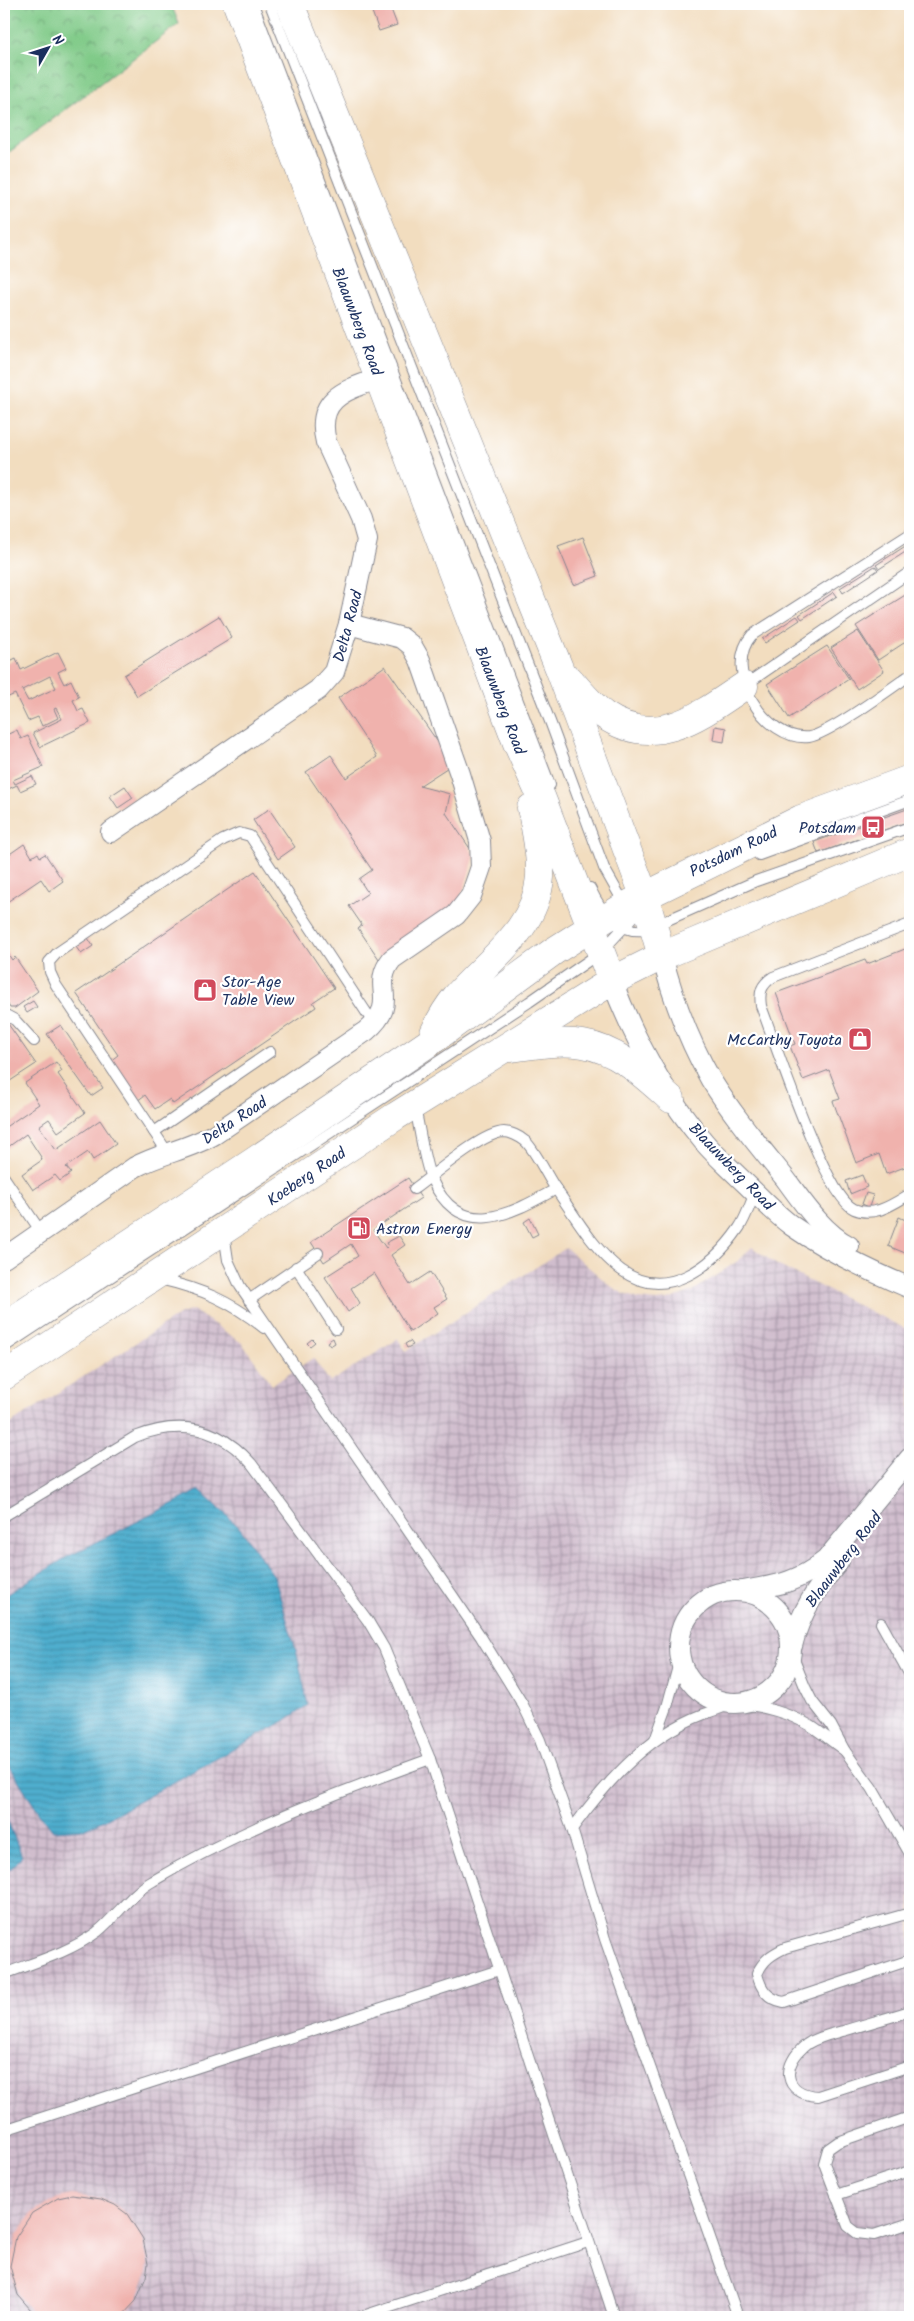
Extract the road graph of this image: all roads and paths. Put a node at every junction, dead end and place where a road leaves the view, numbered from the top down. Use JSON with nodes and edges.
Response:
{"nodes":[{"id":1,"x":237,"y":4,"type":"edge"},
{"id":2,"x":253,"y":4,"type":"edge"},
{"id":3,"x":270,"y":4,"type":"edge"},
{"id":4,"x":290,"y":4,"type":"edge"},
{"id":5,"x":380,"y":378,"type":"junction"},
{"id":6,"x":910,"y":534,"type":"edge"},
{"id":7,"x":910,"y":572,"type":"edge"},
{"id":8,"x":349,"y":624,"type":"junction"},
{"id":9,"x":559,"y":668,"type":"junction"},
{"id":10,"x":910,"y":675,"type":"edge"},
{"id":11,"x":744,"y":686,"type":"junction"},
{"id":12,"x":517,"y":743,"type":"junction"},
{"id":13,"x":910,"y":779,"type":"edge"},
{"id":14,"x":554,"y":794,"type":"dead end"},
{"id":15,"x":910,"y":800,"type":"edge"},
{"id":16,"x":910,"y":827,"type":"edge"},
{"id":17,"x":111,"y":832,"type":"dead end"},
{"id":18,"x":910,"y":852,"type":"edge"},
{"id":19,"x":750,"y":859,"type":"dead end"},
{"id":20,"x":584,"y":876,"type":"dead end"},
{"id":21,"x":689,"y":886,"type":"dead end"},
{"id":22,"x":629,"y":915,"type":"junction"},
{"id":23,"x":910,"y":924,"type":"edge"},
{"id":24,"x":601,"y":952,"type":"junction"},
{"id":25,"x":662,"y":956,"type":"junction"},
{"id":26,"x":612,"y":980,"type":"junction"},
{"id":27,"x":4,"y":1014,"type":"edge"},
{"id":28,"x":374,"y":1024,"type":"junction"},
{"id":29,"x":34,"y":1040,"type":"dead end"},
{"id":30,"x":430,"y":1042,"type":"junction"},
{"id":31,"x":504,"y":1048,"type":"junction"},
{"id":32,"x":270,"y":1052,"type":"dead end"},
{"id":33,"x":671,"y":1099,"type":"junction"},
{"id":34,"x":415,"y":1106,"type":"junction"},
{"id":35,"x":154,"y":1132,"type":"junction"},
{"id":36,"x":168,"y":1153,"type":"junction"},
{"id":37,"x":4,"y":1176,"type":"edge"},
{"id":38,"x":431,"y":1177,"type":"junction"},
{"id":39,"x":414,"y":1189,"type":"dead end"},
{"id":40,"x":556,"y":1189,"type":"junction"},
{"id":41,"x":756,"y":1193,"type":"junction"},
{"id":42,"x":908,"y":1198,"type":"edge"},
{"id":43,"x":224,"y":1231,"type":"junction"},
{"id":44,"x":42,"y":1232,"type":"junction"},
{"id":45,"x":318,"y":1253,"type":"dead end"},
{"id":46,"x":4,"y":1258,"type":"edge"},
{"id":47,"x":296,"y":1267,"type":"junction"},
{"id":48,"x":910,"y":1274,"type":"edge"},
{"id":49,"x":153,"y":1278,"type":"junction"},
{"id":50,"x":910,"y":1288,"type":"edge"},
{"id":51,"x":249,"y":1300,"type":"junction"},
{"id":52,"x":4,"y":1326,"type":"edge"},
{"id":53,"x":336,"y":1328,"type":"dead end"},
{"id":54,"x":271,"y":1334,"type":"junction"},
{"id":55,"x":4,"y":1348,"type":"edge"},
{"id":56,"x":4,"y":1376,"type":"edge"},
{"id":57,"x":910,"y":1458,"type":"edge"},
{"id":58,"x":910,"y":1474,"type":"edge"},
{"id":59,"x":4,"y":1516,"type":"edge"},
{"id":60,"x":743,"y":1591,"type":"junction"},
{"id":61,"x":881,"y":1622,"type":"dead end"},
{"id":62,"x":791,"y":1652,"type":"junction"},
{"id":63,"x":680,"y":1659,"type":"junction"},
{"id":64,"x":910,"y":1675,"type":"edge"},
{"id":65,"x":736,"y":1703,"type":"junction"},
{"id":66,"x":655,"y":1740,"type":"junction"},
{"id":67,"x":845,"y":1751,"type":"junction"},
{"id":68,"x":430,"y":1759,"type":"junction"},
{"id":69,"x":572,"y":1829,"type":"junction"},
{"id":70,"x":910,"y":1854,"type":"edge"},
{"id":71,"x":910,"y":1913,"type":"edge"},
{"id":72,"x":910,"y":1960,"type":"edge"},
{"id":73,"x":499,"y":1970,"type":"junction"},
{"id":74,"x":4,"y":1974,"type":"edge"},
{"id":75,"x":910,"y":2011,"type":"edge"},
{"id":76,"x":910,"y":2066,"type":"edge"},
{"id":77,"x":910,"y":2117,"type":"edge"},
{"id":78,"x":4,"y":2130,"type":"edge"},
{"id":79,"x":910,"y":2171,"type":"edge"},
{"id":80,"x":836,"y":2195,"type":"junction"},
{"id":81,"x":910,"y":2223,"type":"edge"},
{"id":82,"x":588,"y":2242,"type":"junction"},
{"id":83,"x":360,"y":2317,"type":"edge"},
{"id":84,"x":614,"y":2317,"type":"edge"},
{"id":85,"x":738,"y":2317,"type":"edge"}],
"edges":[{"from":1,"to":5,"type":"main road","name":"Blaauwberg Road"},
{"from":2,"to":14,"type":"lane"},
{"from":3,"to":22,"type":"lane"},
{"from":4,"to":9,"type":"main road","name":"Blaauwberg Road"},
{"from":5,"to":8,"type":"street","name":"Delta Road"},
{"from":5,"to":12,"type":"main road","name":"Blaauwberg Road"},
{"from":6,"to":11,"type":"lane"},
{"from":7,"to":11,"type":"lane"},
{"from":8,"to":17,"type":"street","name":"Delta Road"},
{"from":8,"to":28,"type":"street"},
{"from":9,"to":11,"type":"main road"},
{"from":9,"to":22,"type":"main road","name":"Blaauwberg Road"},
{"from":10,"to":11,"type":"lane"},
{"from":12,"to":22,"type":"main road","name":"Blaauwberg Road"},
{"from":12,"to":30,"type":"main road"},
{"from":13,"to":22,"type":"main road","name":"Potsdam Road"},
{"from":15,"to":19,"type":"lane"},
{"from":16,"to":22,"type":"lane"},
{"from":18,"to":25,"type":"main road"},
{"from":20,"to":22,"type":"lane"},
{"from":21,"to":22,"type":"lane"},
{"from":22,"to":24,"type":"main road","name":"Blaauwberg Road"},
{"from":22,"to":25,"type":"main road","name":"Blaauwberg Road"},
{"from":22,"to":30,"type":"main road"},
{"from":23,"to":42,"type":"lane"},
{"from":24,"to":26,"type":"main road","name":"Blaauwberg Road"},
{"from":24,"to":55,"type":"lane"},
{"from":25,"to":26,"type":"main road"},
{"from":25,"to":48,"type":"street","name":"Blaauwberg Road"},
{"from":26,"to":31,"type":"main road","name":"Koeberg Road"},
{"from":26,"to":33,"type":"street","name":"Blaauwberg Road"},
{"from":27,"to":29,"type":"lane"},
{"from":28,"to":35,"type":"lane"},
{"from":28,"to":36,"type":"street","name":"Delta Road"},
{"from":30,"to":52,"type":"main road"},
{"from":31,"to":33,"type":"main road"},
{"from":31,"to":34,"type":"main road","name":"Koeberg Road"},
{"from":32,"to":35,"type":"lane"},
{"from":33,"to":41,"type":"street","name":"Blaauwberg Road"},
{"from":34,"to":38,"type":"lane"},
{"from":34,"to":43,"type":"main road","name":"Koeberg Road"},
{"from":35,"to":36,"type":"lane"},
{"from":36,"to":44,"type":"street","name":"Delta Road"},
{"from":37,"to":44,"type":"lane"},
{"from":38,"to":39,"type":"lane"},
{"from":38,"to":40,"type":"lane"},
{"from":38,"to":40,"type":"lane"},
{"from":40,"to":41,"type":"lane"},
{"from":41,"to":50,"type":"street","name":"Blaauwberg Road"},
{"from":43,"to":49,"type":"main road","name":"Koeberg Road"},
{"from":43,"to":51,"type":"lane"},
{"from":44,"to":46,"type":"street","name":"Delta Road"},
{"from":45,"to":47,"type":"lane"},
{"from":47,"to":51,"type":"lane"},
{"from":47,"to":53,"type":"lane"},
{"from":49,"to":54,"type":"lane"},
{"from":49,"to":56,"type":"main road","name":"Koeberg Road"},
{"from":51,"to":54,"type":"lane"},
{"from":54,"to":69,"type":"lane"},
{"from":57,"to":60,"type":"street","name":"Blaauwberg Road"},
{"from":58,"to":62,"type":"street","name":"Blaauwberg Road"},
{"from":59,"to":68,"type":"lane"},
{"from":60,"to":62,"type":"street"},
{"from":60,"to":63,"type":"street"},
{"from":61,"to":64,"type":"lane"},
{"from":62,"to":65,"type":"street"},
{"from":62,"to":67,"type":"lane"},
{"from":63,"to":65,"type":"street"},
{"from":63,"to":66,"type":"lane"},
{"from":65,"to":66,"type":"lane"},
{"from":65,"to":67,"type":"lane"},
{"from":66,"to":69,"type":"lane"},
{"from":67,"to":70,"type":"lane"},
{"from":68,"to":73,"type":"lane"},
{"from":68,"to":74,"type":"lane"},
{"from":69,"to":85,"type":"lane"},
{"from":71,"to":72,"type":"lane"},
{"from":73,"to":78,"type":"lane"},
{"from":73,"to":82,"type":"lane"},
{"from":75,"to":76,"type":"lane"},
{"from":77,"to":80,"type":"lane"},
{"from":79,"to":80,"type":"lane"},
{"from":80,"to":81,"type":"lane"},
{"from":82,"to":83,"type":"lane"},
{"from":82,"to":84,"type":"lane"}]}
